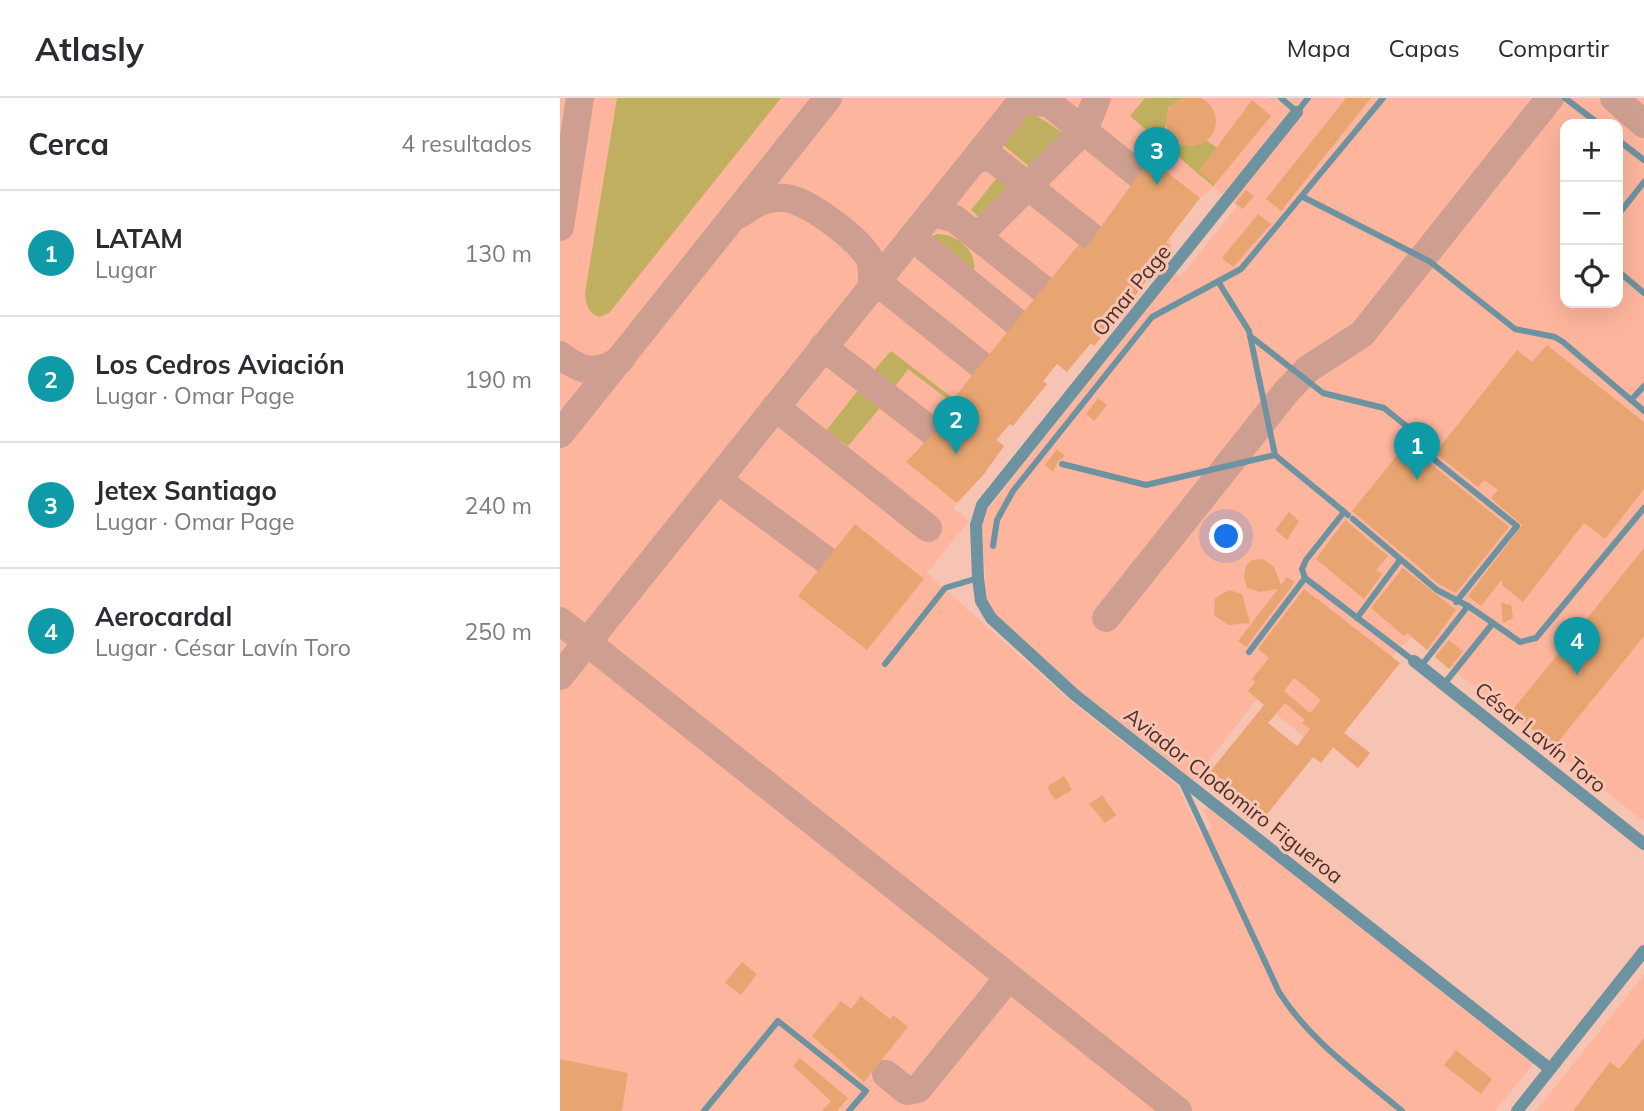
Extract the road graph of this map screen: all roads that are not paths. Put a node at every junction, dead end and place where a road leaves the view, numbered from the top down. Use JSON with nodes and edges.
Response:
{"nodes":[{"id":1,"x":1280,"y":98,"type":"edge"},
{"id":2,"x":1308,"y":98,"type":"edge"},
{"id":3,"x":1383,"y":98,"type":"edge"},
{"id":4,"x":1566,"y":98,"type":"edge"},
{"id":5,"x":1297,"y":112,"type":"junction"},
{"id":6,"x":1592,"y":119,"type":"edge"},
{"id":7,"x":1623,"y":143,"type":"edge"},
{"id":8,"x":1644,"y":160,"type":"edge"},
{"id":9,"x":1644,"y":182,"type":"edge"},
{"id":10,"x":1303,"y":197,"type":"junction"},
{"id":11,"x":1623,"y":209,"type":"edge"},
{"id":12,"x":1623,"y":275,"type":"edge"},
{"id":13,"x":1219,"y":282,"type":"junction"},
{"id":14,"x":1644,"y":293,"type":"edge"},
{"id":15,"x":1250,"y":336,"type":"junction"},
{"id":16,"x":1644,"y":386,"type":"edge"},
{"id":17,"x":1631,"y":400,"type":"junction"},
{"id":18,"x":1644,"y":411,"type":"edge"},
{"id":19,"x":1275,"y":455,"type":"junction"},
{"id":20,"x":1062,"y":464,"type":"dead end"},
{"id":21,"x":982,"y":505,"type":"joint"},
{"id":22,"x":1644,"y":508,"type":"edge"},
{"id":23,"x":1348,"y":515,"type":"junction"},
{"id":24,"x":993,"y":546,"type":"dead end"},
{"id":25,"x":1400,"y":560,"type":"junction"},
{"id":26,"x":978,"y":578,"type":"junction"},
{"id":27,"x":1305,"y":578,"type":"junction"},
{"id":28,"x":1456,"y":602,"type":"junction"},
{"id":29,"x":1468,"y":606,"type":"junction"},
{"id":30,"x":1357,"y":618,"type":"junction"},
{"id":31,"x":1493,"y":623,"type":"junction"},
{"id":32,"x":1249,"y":652,"type":"dead end"},
{"id":33,"x":1417,"y":663,"type":"junction"},
{"id":34,"x":885,"y":664,"type":"dead end"},
{"id":35,"x":1444,"y":684,"type":"junction"},
{"id":36,"x":1180,"y":777,"type":"junction"},
{"id":37,"x":1644,"y":844,"type":"edge"},
{"id":38,"x":1644,"y":951,"type":"edge"},
{"id":39,"x":1550,"y":1069,"type":"junction"},
{"id":40,"x":704,"y":1111,"type":"edge"},
{"id":41,"x":849,"y":1111,"type":"edge"},
{"id":42,"x":1402,"y":1111,"type":"edge"},
{"id":43,"x":1517,"y":1111,"type":"edge"}],
"edges":[{"from":1,"to":5,"type":"lane"},
{"from":2,"to":5,"type":"lane","name":"Omar Page"},
{"from":3,"to":10,"type":"lane"},
{"from":4,"to":6,"type":"lane"},
{"from":5,"to":21,"type":"street","name":"Omar Page"},
{"from":7,"to":8,"type":"lane"},
{"from":9,"to":11,"type":"lane"},
{"from":10,"to":13,"type":"lane"},
{"from":10,"to":17,"type":"lane"},
{"from":12,"to":14,"type":"lane"},
{"from":13,"to":15,"type":"lane"},
{"from":13,"to":24,"type":"lane"},
{"from":15,"to":19,"type":"lane"},
{"from":15,"to":28,"type":"lane"},
{"from":16,"to":17,"type":"lane"},
{"from":17,"to":18,"type":"lane"},
{"from":19,"to":20,"type":"lane"},
{"from":19,"to":23,"type":"lane"},
{"from":21,"to":26,"type":"street","name":"Aviador Clodomiro Figueroa"},
{"from":22,"to":31,"type":"lane"},
{"from":23,"to":25,"type":"lane"},
{"from":23,"to":27,"type":"lane"},
{"from":25,"to":28,"type":"lane"},
{"from":25,"to":30,"type":"lane"},
{"from":26,"to":34,"type":"lane"},
{"from":26,"to":36,"type":"street","name":"Aviador Clodomiro Figueroa"},
{"from":27,"to":30,"type":"lane"},
{"from":27,"to":32,"type":"lane"},
{"from":28,"to":29,"type":"lane"},
{"from":29,"to":31,"type":"lane"},
{"from":29,"to":33,"type":"lane"},
{"from":30,"to":33,"type":"lane"},
{"from":31,"to":35,"type":"lane"},
{"from":33,"to":35,"type":"street","name":"César Lavín Toro"},
{"from":35,"to":37,"type":"street","name":"César Lavín Toro"},
{"from":36,"to":39,"type":"street","name":"Aviador Clodomiro Figueroa"},
{"from":36,"to":42,"type":"lane"},
{"from":38,"to":39,"type":"street"},
{"from":39,"to":43,"type":"street"},
{"from":40,"to":41,"type":"lane"}]}
